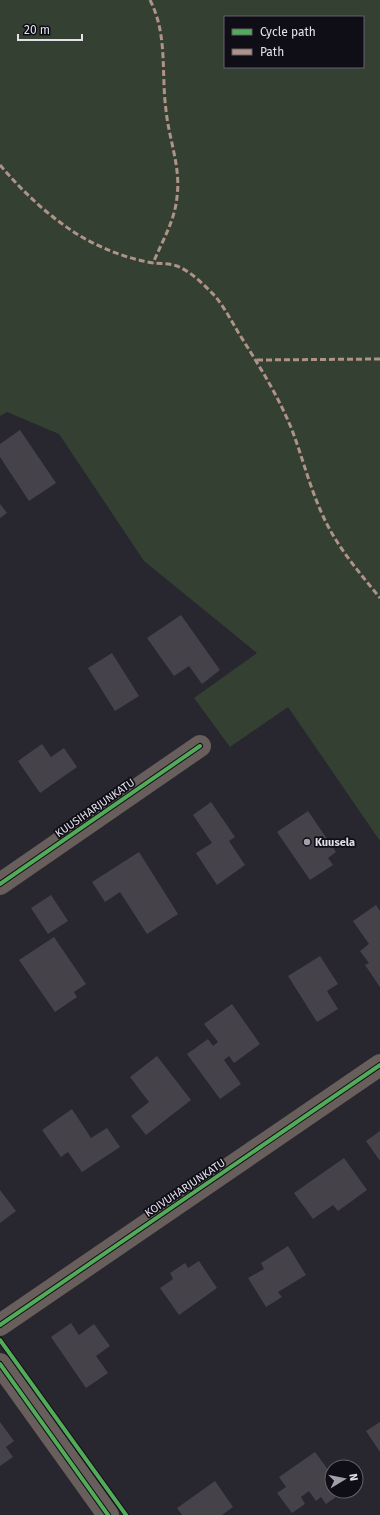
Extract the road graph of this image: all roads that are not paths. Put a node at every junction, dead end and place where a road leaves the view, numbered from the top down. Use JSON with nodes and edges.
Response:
{"nodes":[{"id":1,"x":200,"y":746,"type":"dead end"},
{"id":2,"x":0,"y":884,"type":"edge"},
{"id":3,"x":380,"y":1065,"type":"edge"},
{"id":4,"x":0,"y":1325,"type":"edge"},
{"id":5,"x":0,"y":1364,"type":"edge"},
{"id":6,"x":108,"y":1515,"type":"edge"}],
"edges":[{"from":1,"to":2,"type":"street","name":"KUUSIHARJUNKATU"},
{"from":3,"to":4,"type":"street","name":"KOIVUHARJUNKATU"},
{"from":5,"to":6,"type":"street"}]}
